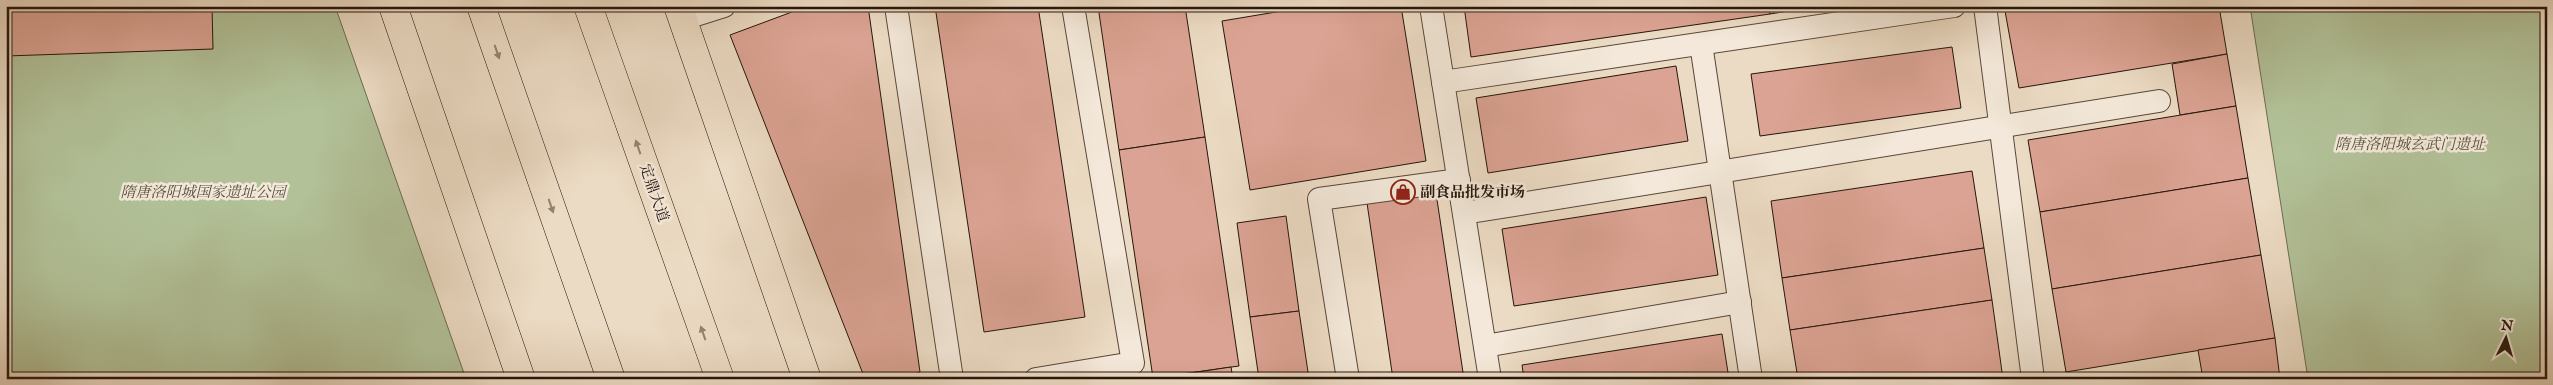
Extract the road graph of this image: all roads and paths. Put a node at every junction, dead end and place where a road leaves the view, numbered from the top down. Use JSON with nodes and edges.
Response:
{"nodes":[{"id":1,"x":393,"y":6,"type":"edge"},
{"id":2,"x":481,"y":6,"type":"edge"},
{"id":3,"x":588,"y":6,"type":"edge"},
{"id":4,"x":724,"y":6,"type":"edge"},
{"id":5,"x":896,"y":6,"type":"edge"},
{"id":6,"x":1073,"y":6,"type":"edge"},
{"id":7,"x":1431,"y":6,"type":"edge"},
{"id":8,"x":1954,"y":6,"type":"edge"},
{"id":9,"x":1985,"y":6,"type":"edge"},
{"id":10,"x":681,"y":13,"type":"edge"},
{"id":11,"x":1701,"y":44,"type":"junction"},
{"id":12,"x":1443,"y":82,"type":"junction"},
{"id":13,"x":2159,"y":101,"type":"dead end"},
{"id":14,"x":2001,"y":126,"type":"junction"},
{"id":15,"x":1720,"y":172,"type":"junction"},
{"id":16,"x":1458,"y":180,"type":"junction"},
{"id":17,"x":1464,"y":213,"type":"junction"},
{"id":18,"x":1740,"y":302,"type":"junction"},
{"id":19,"x":1484,"y":346,"type":"junction"},
{"id":20,"x":521,"y":379,"type":"edge"},
{"id":21,"x":611,"y":379,"type":"edge"},
{"id":22,"x":720,"y":379,"type":"edge"},
{"id":23,"x":807,"y":379,"type":"edge"},
{"id":24,"x":952,"y":379,"type":"edge"},
{"id":25,"x":1036,"y":379,"type":"edge"},
{"id":26,"x":1348,"y":379,"type":"edge"},
{"id":27,"x":1490,"y":379,"type":"edge"},
{"id":28,"x":1751,"y":379,"type":"edge"},
{"id":29,"x":2033,"y":379,"type":"edge"}],
"edges":[{"from":1,"to":20,"type":"main road"},
{"from":2,"to":21,"type":"main road","one_way":true},
{"from":22,"to":3,"type":"main road","name":"定鼎大道","one_way":true},
{"from":4,"to":10,"type":"lane"},
{"from":5,"to":24,"type":"lane"},
{"from":6,"to":25,"type":"lane"},
{"from":7,"to":12,"type":"lane"},
{"from":8,"to":11,"type":"lane"},
{"from":9,"to":14,"type":"lane"},
{"from":10,"to":23,"type":"main road"},
{"from":11,"to":12,"type":"lane"},
{"from":11,"to":15,"type":"lane"},
{"from":12,"to":16,"type":"lane"},
{"from":13,"to":14,"type":"lane"},
{"from":14,"to":15,"type":"lane"},
{"from":14,"to":29,"type":"lane"},
{"from":15,"to":17,"type":"lane"},
{"from":15,"to":18,"type":"lane"},
{"from":16,"to":17,"type":"lane"},
{"from":16,"to":26,"type":"lane"},
{"from":17,"to":19,"type":"lane"},
{"from":18,"to":19,"type":"lane"},
{"from":18,"to":28,"type":"lane"},
{"from":19,"to":27,"type":"lane"}]}
